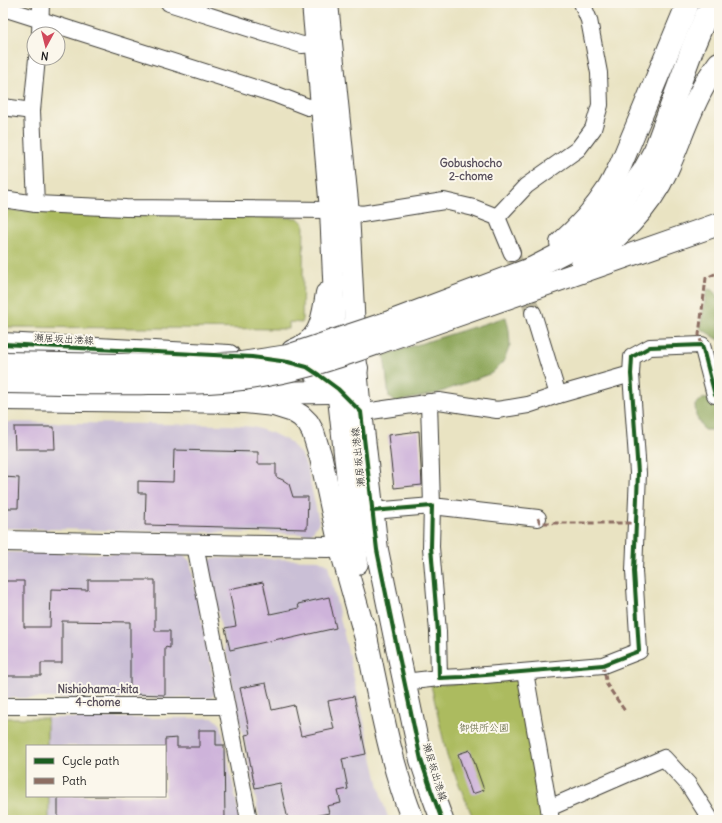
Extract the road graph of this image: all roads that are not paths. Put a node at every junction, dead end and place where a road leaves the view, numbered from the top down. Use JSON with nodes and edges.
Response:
{"nodes":[{"id":1,"x":41,"y":3,"type":"edge"},
{"id":2,"x":169,"y":3,"type":"edge"},
{"id":3,"x":312,"y":3,"type":"edge"},
{"id":4,"x":328,"y":3,"type":"edge"},
{"id":5,"x":582,"y":3,"type":"edge"},
{"id":6,"x":688,"y":3,"type":"edge"},
{"id":7,"x":715,"y":3,"type":"edge"},
{"id":8,"x":3,"y":8,"type":"edge"},
{"id":9,"x":38,"y":26,"type":"edge"},
{"id":10,"x":40,"y":26,"type":"edge"},
{"id":11,"x":66,"y":34,"type":"edge"},
{"id":12,"x":324,"y":46,"type":"junction"},
{"id":13,"x":719,"y":63,"type":"edge"},
{"id":14,"x":36,"y":66,"type":"edge"},
{"id":15,"x":3,"y":107,"type":"edge"},
{"id":16,"x":330,"y":108,"type":"junction"},
{"id":17,"x":32,"y":111,"type":"junction"},
{"id":18,"x":3,"y":199,"type":"edge"},
{"id":19,"x":36,"y":204,"type":"junction"},
{"id":20,"x":339,"y":211,"type":"junction"},
{"id":21,"x":498,"y":217,"type":"junction"},
{"id":22,"x":719,"y":224,"type":"edge"},
{"id":23,"x":512,"y":253,"type":"tunnel mouth"},
{"id":24,"x":332,"y":258,"type":"junction"},
{"id":25,"x":533,"y":268,"type":"junction"},
{"id":26,"x":558,"y":280,"type":"junction"},
{"id":27,"x":533,"y":313,"type":"tunnel mouth"},
{"id":28,"x":388,"y":331,"type":"junction"},
{"id":29,"x":3,"y":344,"type":"edge"},
{"id":30,"x":252,"y":357,"type":"junction"},
{"id":31,"x":3,"y":363,"type":"edge"},
{"id":32,"x":357,"y":368,"type":"junction"},
{"id":33,"x":631,"y":374,"type":"junction"},
{"id":34,"x":3,"y":382,"type":"edge"},
{"id":35,"x":338,"y":390,"type":"junction"},
{"id":36,"x":558,"y":395,"type":"junction"},
{"id":37,"x":715,"y":395,"type":"dead end"},
{"id":38,"x":3,"y":399,"type":"edge"},
{"id":39,"x":135,"y":400,"type":"junction"},
{"id":40,"x":429,"y":402,"type":"junction"},
{"id":41,"x":361,"y":412,"type":"junction"},
{"id":42,"x":340,"y":415,"type":"junction"},
{"id":43,"x":432,"y":506,"type":"junction"},
{"id":44,"x":372,"y":511,"type":"junction"},
{"id":45,"x":538,"y":518,"type":"dead end"},
{"id":46,"x":3,"y":541,"type":"edge"},
{"id":47,"x":195,"y":545,"type":"junction"},
{"id":48,"x":347,"y":546,"type":"junction"},
{"id":49,"x":525,"y":672,"type":"junction"},
{"id":50,"x":438,"y":678,"type":"junction"},
{"id":51,"x":404,"y":682,"type":"junction"},
{"id":52,"x":3,"y":706,"type":"edge"},
{"id":53,"x":226,"y":706,"type":"junction"},
{"id":54,"x":550,"y":814,"type":"edge"},
{"id":55,"x":249,"y":820,"type":"edge"},
{"id":56,"x":412,"y":820,"type":"edge"},
{"id":57,"x":442,"y":820,"type":"edge"},
{"id":58,"x":711,"y":820,"type":"edge"}],
"edges":[{"from":1,"to":10,"type":"street"},
{"from":2,"to":12,"type":"street"},
{"from":3,"to":12,"type":"street"},
{"from":4,"to":12,"type":"street"},
{"from":5,"to":21,"type":"street"},
{"from":6,"to":25,"type":"main road"},
{"from":7,"to":25,"type":"main road"},
{"from":8,"to":9,"type":"street"},
{"from":11,"to":16,"type":"street"},
{"from":12,"to":16,"type":"street"},
{"from":13,"to":26,"type":"main road"},
{"from":14,"to":17,"type":"street"},
{"from":15,"to":17,"type":"street"},
{"from":16,"to":20,"type":"street"},
{"from":17,"to":19,"type":"street"},
{"from":18,"to":19,"type":"street"},
{"from":19,"to":20,"type":"street"},
{"from":20,"to":21,"type":"street"},
{"from":20,"to":24,"type":"street"},
{"from":20,"to":32,"type":"street"},
{"from":21,"to":23,"type":"street"},
{"from":22,"to":26,"type":"main road"},
{"from":24,"to":30,"type":"street"},
{"from":24,"to":35,"type":"street"},
{"from":25,"to":28,"type":"main road"},
{"from":26,"to":28,"type":"main road"},
{"from":27,"to":36,"type":"street"},
{"from":28,"to":31,"type":"main road","bridge":true},
{"from":28,"to":34,"type":"main road","bridge":true},
{"from":29,"to":30,"type":"main road","name":"瀬居坂出港線"},
{"from":30,"to":35,"type":"main road","name":"瀬居坂出港線"},
{"from":32,"to":35,"type":"main road"},
{"from":32,"to":41,"type":"street"},
{"from":33,"to":36,"type":"street"},
{"from":33,"to":37,"type":"street"},
{"from":33,"to":49,"type":"street"},
{"from":35,"to":39,"type":"main road","name":"瀬居坂出港線"},
{"from":35,"to":41,"type":"main road","name":"瀬居坂出港線"},
{"from":35,"to":42,"type":"main road","name":"瀬居坂出港線"},
{"from":36,"to":40,"type":"street"},
{"from":38,"to":39,"type":"main road","name":"瀬居坂出港線"},
{"from":39,"to":48,"type":"main road","name":"瀬居坂出港線"},
{"from":40,"to":41,"type":"street"},
{"from":40,"to":43,"type":"street"},
{"from":41,"to":42,"type":"street"},
{"from":41,"to":44,"type":"main road","name":"瀬居坂出港線"},
{"from":42,"to":48,"type":"main road","name":"瀬居坂出港線"},
{"from":43,"to":44,"type":"street"},
{"from":43,"to":45,"type":"street"},
{"from":43,"to":50,"type":"street"},
{"from":44,"to":51,"type":"main road","name":"瀬居坂出港線"},
{"from":46,"to":47,"type":"street"},
{"from":47,"to":48,"type":"street"},
{"from":47,"to":53,"type":"street"},
{"from":48,"to":56,"type":"main road","name":"瀬居坂出港線"},
{"from":49,"to":50,"type":"street"},
{"from":49,"to":54,"type":"street"},
{"from":50,"to":51,"type":"street"},
{"from":51,"to":57,"type":"main road","name":"瀬居坂出港線"},
{"from":52,"to":53,"type":"street"},
{"from":53,"to":55,"type":"street"},
{"from":54,"to":58,"type":"street"}]}
